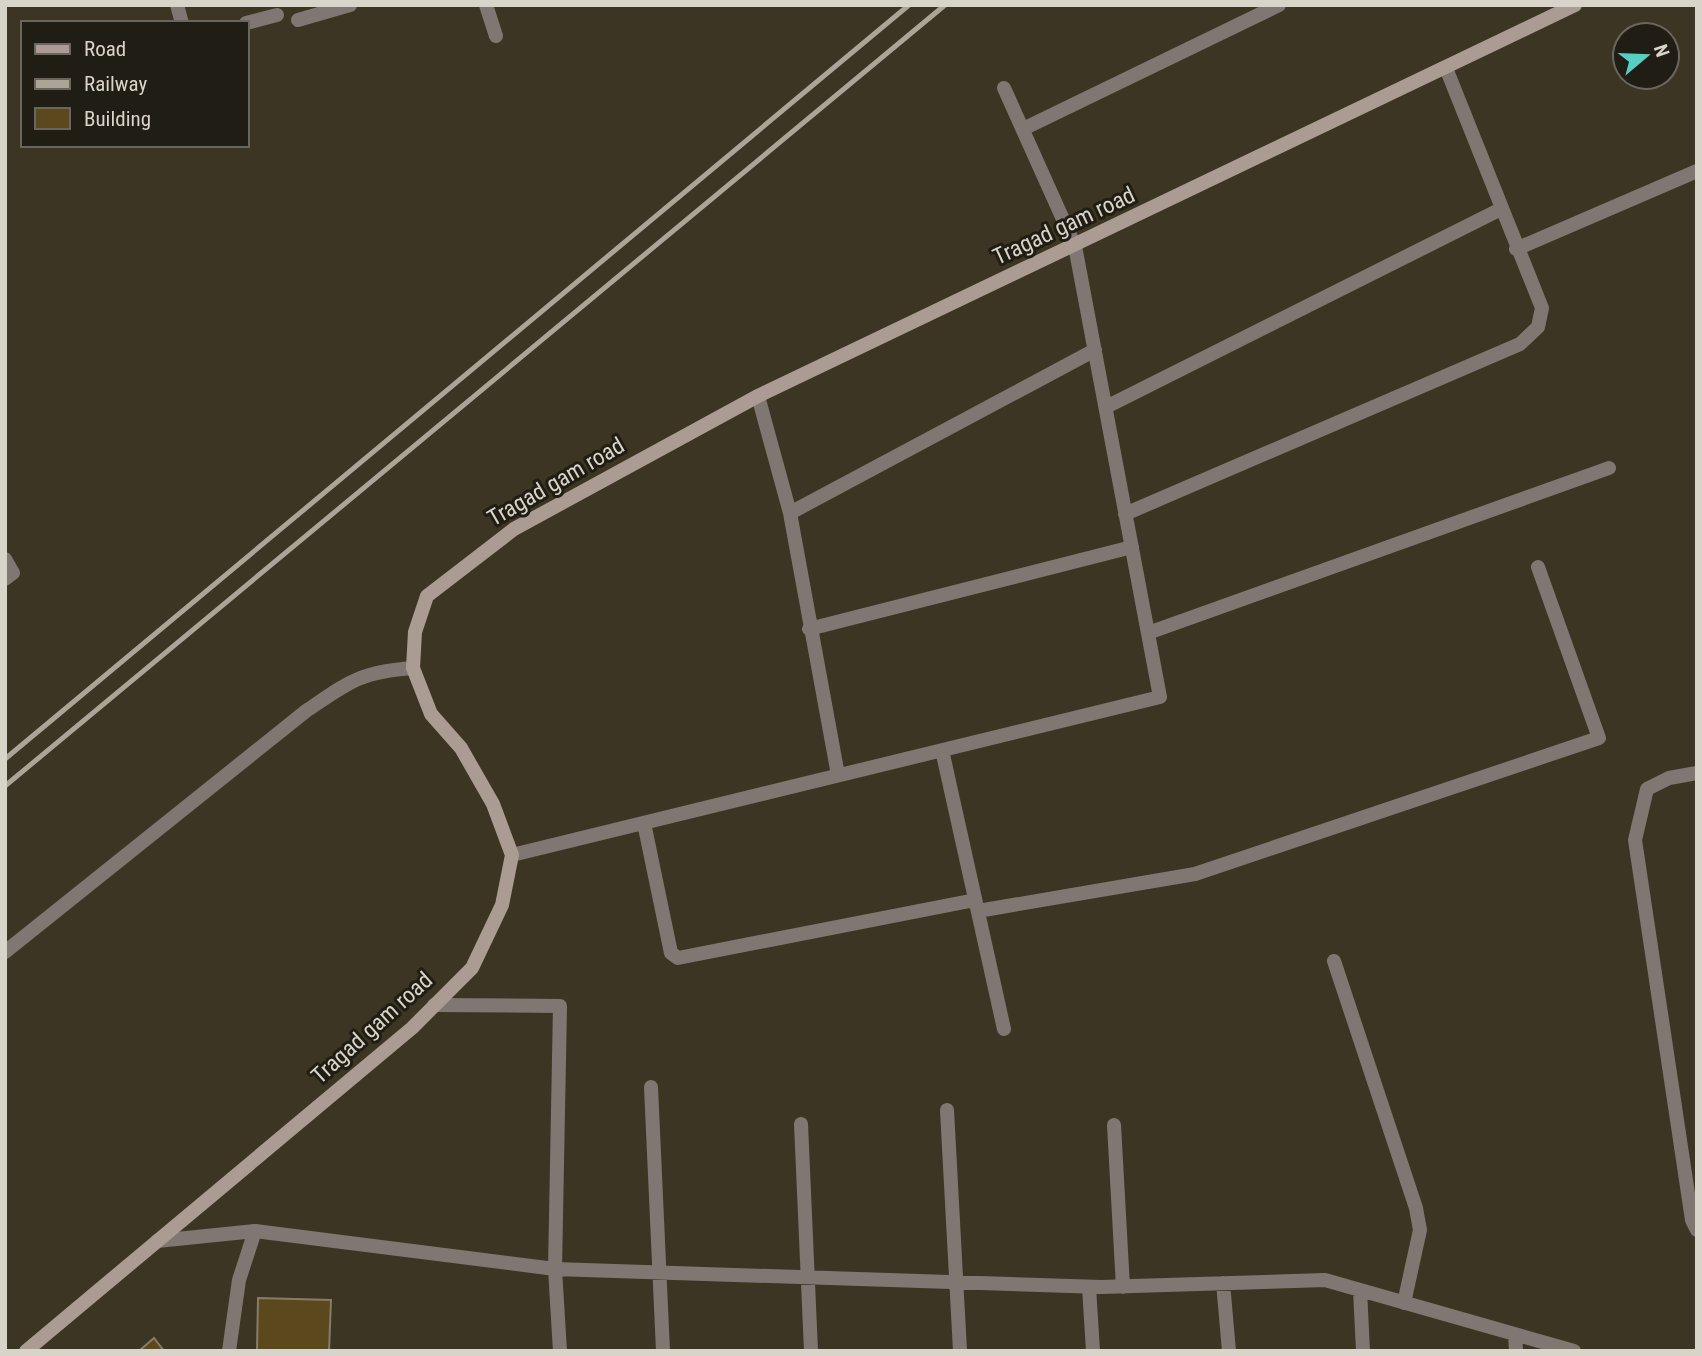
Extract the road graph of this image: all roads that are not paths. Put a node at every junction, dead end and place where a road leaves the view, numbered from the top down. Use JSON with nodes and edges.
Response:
{"nodes":[{"id":1,"x":350,"y":5,"type":"edge"},
{"id":2,"x":486,"y":5,"type":"edge"},
{"id":3,"x":1279,"y":5,"type":"edge"},
{"id":4,"x":1575,"y":5,"type":"edge"},
{"id":5,"x":277,"y":15,"type":"dead end"},
{"id":6,"x":298,"y":20,"type":"dead end"},
{"id":7,"x":248,"y":22,"type":"edge"},
{"id":8,"x":496,"y":36,"type":"dead end"},
{"id":9,"x":1446,"y":68,"type":"junction"},
{"id":10,"x":1004,"y":88,"type":"dead end"},
{"id":11,"x":1023,"y":130,"type":"junction"},
{"id":12,"x":1697,"y":171,"type":"edge"},
{"id":13,"x":1500,"y":209,"type":"junction"},
{"id":14,"x":1075,"y":246,"type":"junction"},
{"id":15,"x":1516,"y":249,"type":"junction"},
{"id":16,"x":1095,"y":351,"type":"junction"},
{"id":17,"x":758,"y":396,"type":"junction"},
{"id":18,"x":1105,"y":407,"type":"junction"},
{"id":19,"x":1609,"y":468,"type":"dead end"},
{"id":20,"x":790,"y":513,"type":"junction"},
{"id":21,"x":1125,"y":514,"type":"junction"},
{"id":22,"x":1132,"y":547,"type":"junction"},
{"id":23,"x":5,"y":559,"type":"edge"},
{"id":24,"x":1538,"y":567,"type":"dead end"},
{"id":25,"x":5,"y":579,"type":"edge"},
{"id":26,"x":809,"y":629,"type":"junction"},
{"id":27,"x":1148,"y":633,"type":"junction"},
{"id":28,"x":413,"y":668,"type":"junction"},
{"id":29,"x":942,"y":750,"type":"junction"},
{"id":30,"x":1697,"y":773,"type":"edge"},
{"id":31,"x":838,"y":775,"type":"junction"},
{"id":32,"x":643,"y":822,"type":"junction"},
{"id":33,"x":512,"y":855,"type":"junction"},
{"id":34,"x":976,"y":906,"type":"junction"},
{"id":35,"x":5,"y":952,"type":"edge"},
{"id":36,"x":1334,"y":961,"type":"dead end"},
{"id":37,"x":434,"y":1005,"type":"junction"},
{"id":38,"x":1004,"y":1029,"type":"dead end"},
{"id":39,"x":651,"y":1087,"type":"dead end"},
{"id":40,"x":947,"y":1110,"type":"dead end"},
{"id":41,"x":801,"y":1124,"type":"dead end"},
{"id":42,"x":1114,"y":1125,"type":"dead end"},
{"id":43,"x":1697,"y":1230,"type":"edge"},
{"id":44,"x":255,"y":1231,"type":"junction"},
{"id":45,"x":157,"y":1241,"type":"junction"},
{"id":46,"x":555,"y":1269,"type":"junction"},
{"id":47,"x":657,"y":1274,"type":"junction"},
{"id":48,"x":805,"y":1278,"type":"junction"},
{"id":49,"x":954,"y":1280,"type":"junction"},
{"id":50,"x":1223,"y":1283,"type":"junction"},
{"id":51,"x":1088,"y":1287,"type":"junction"},
{"id":52,"x":1123,"y":1287,"type":"junction"},
{"id":53,"x":1360,"y":1290,"type":"junction"},
{"id":54,"x":1404,"y":1303,"type":"junction"},
{"id":55,"x":1515,"y":1334,"type":"junction"},
{"id":56,"x":26,"y":1351,"type":"edge"},
{"id":57,"x":229,"y":1351,"type":"edge"},
{"id":58,"x":560,"y":1351,"type":"edge"},
{"id":59,"x":663,"y":1351,"type":"edge"},
{"id":60,"x":811,"y":1351,"type":"edge"},
{"id":61,"x":960,"y":1351,"type":"edge"},
{"id":62,"x":1093,"y":1351,"type":"edge"},
{"id":63,"x":1229,"y":1351,"type":"edge"},
{"id":64,"x":1363,"y":1351,"type":"edge"},
{"id":65,"x":1516,"y":1351,"type":"edge"},
{"id":66,"x":1574,"y":1351,"type":"edge"}],
"edges":[{"from":1,"to":6,"type":"street"},
{"from":2,"to":8,"type":"street"},
{"from":3,"to":11,"type":"street"},
{"from":4,"to":9,"type":"street","name":"Tragad gam road"},
{"from":5,"to":7,"type":"street"},
{"from":9,"to":13,"type":"street"},
{"from":9,"to":14,"type":"street","name":"Tragad gam road"},
{"from":10,"to":11,"type":"street"},
{"from":11,"to":14,"type":"street"},
{"from":12,"to":15,"type":"street"},
{"from":13,"to":15,"type":"street"},
{"from":13,"to":18,"type":"street"},
{"from":14,"to":16,"type":"street"},
{"from":14,"to":17,"type":"street","name":"Tragad gam road"},
{"from":15,"to":21,"type":"street"},
{"from":16,"to":18,"type":"street"},
{"from":16,"to":20,"type":"street"},
{"from":17,"to":20,"type":"street"},
{"from":17,"to":28,"type":"street","name":"Tragad gam road"},
{"from":18,"to":21,"type":"street"},
{"from":19,"to":27,"type":"street"},
{"from":20,"to":26,"type":"street"},
{"from":21,"to":22,"type":"street"},
{"from":22,"to":26,"type":"street"},
{"from":22,"to":27,"type":"street"},
{"from":23,"to":25,"type":"street"},
{"from":24,"to":34,"type":"street"},
{"from":26,"to":31,"type":"street"},
{"from":27,"to":29,"type":"street"},
{"from":28,"to":33,"type":"street","name":"Tragad gam road"},
{"from":28,"to":35,"type":"street"},
{"from":29,"to":31,"type":"street"},
{"from":29,"to":34,"type":"street"},
{"from":30,"to":43,"type":"street"},
{"from":31,"to":32,"type":"street"},
{"from":32,"to":33,"type":"street"},
{"from":32,"to":34,"type":"street"},
{"from":33,"to":37,"type":"street","name":"Tragad gam road"},
{"from":34,"to":38,"type":"street"},
{"from":36,"to":54,"type":"street"},
{"from":37,"to":45,"type":"street","name":"Tragad gam road"},
{"from":37,"to":46,"type":"street"},
{"from":39,"to":47,"type":"street"},
{"from":40,"to":49,"type":"street"},
{"from":41,"to":48,"type":"street"},
{"from":42,"to":52,"type":"street"},
{"from":44,"to":45,"type":"street"},
{"from":44,"to":46,"type":"street"},
{"from":44,"to":57,"type":"street"},
{"from":45,"to":56,"type":"street","name":"Tragad gam road"},
{"from":46,"to":47,"type":"street"},
{"from":46,"to":58,"type":"street"},
{"from":47,"to":48,"type":"street"},
{"from":47,"to":59,"type":"street"},
{"from":48,"to":49,"type":"street"},
{"from":48,"to":60,"type":"street"},
{"from":49,"to":51,"type":"street"},
{"from":49,"to":61,"type":"street"},
{"from":50,"to":52,"type":"street"},
{"from":50,"to":53,"type":"street"},
{"from":50,"to":63,"type":"street"},
{"from":51,"to":52,"type":"street"},
{"from":51,"to":62,"type":"street"},
{"from":53,"to":54,"type":"street"},
{"from":53,"to":64,"type":"street"},
{"from":54,"to":55,"type":"street"},
{"from":55,"to":65,"type":"street"},
{"from":55,"to":66,"type":"street"}]}
